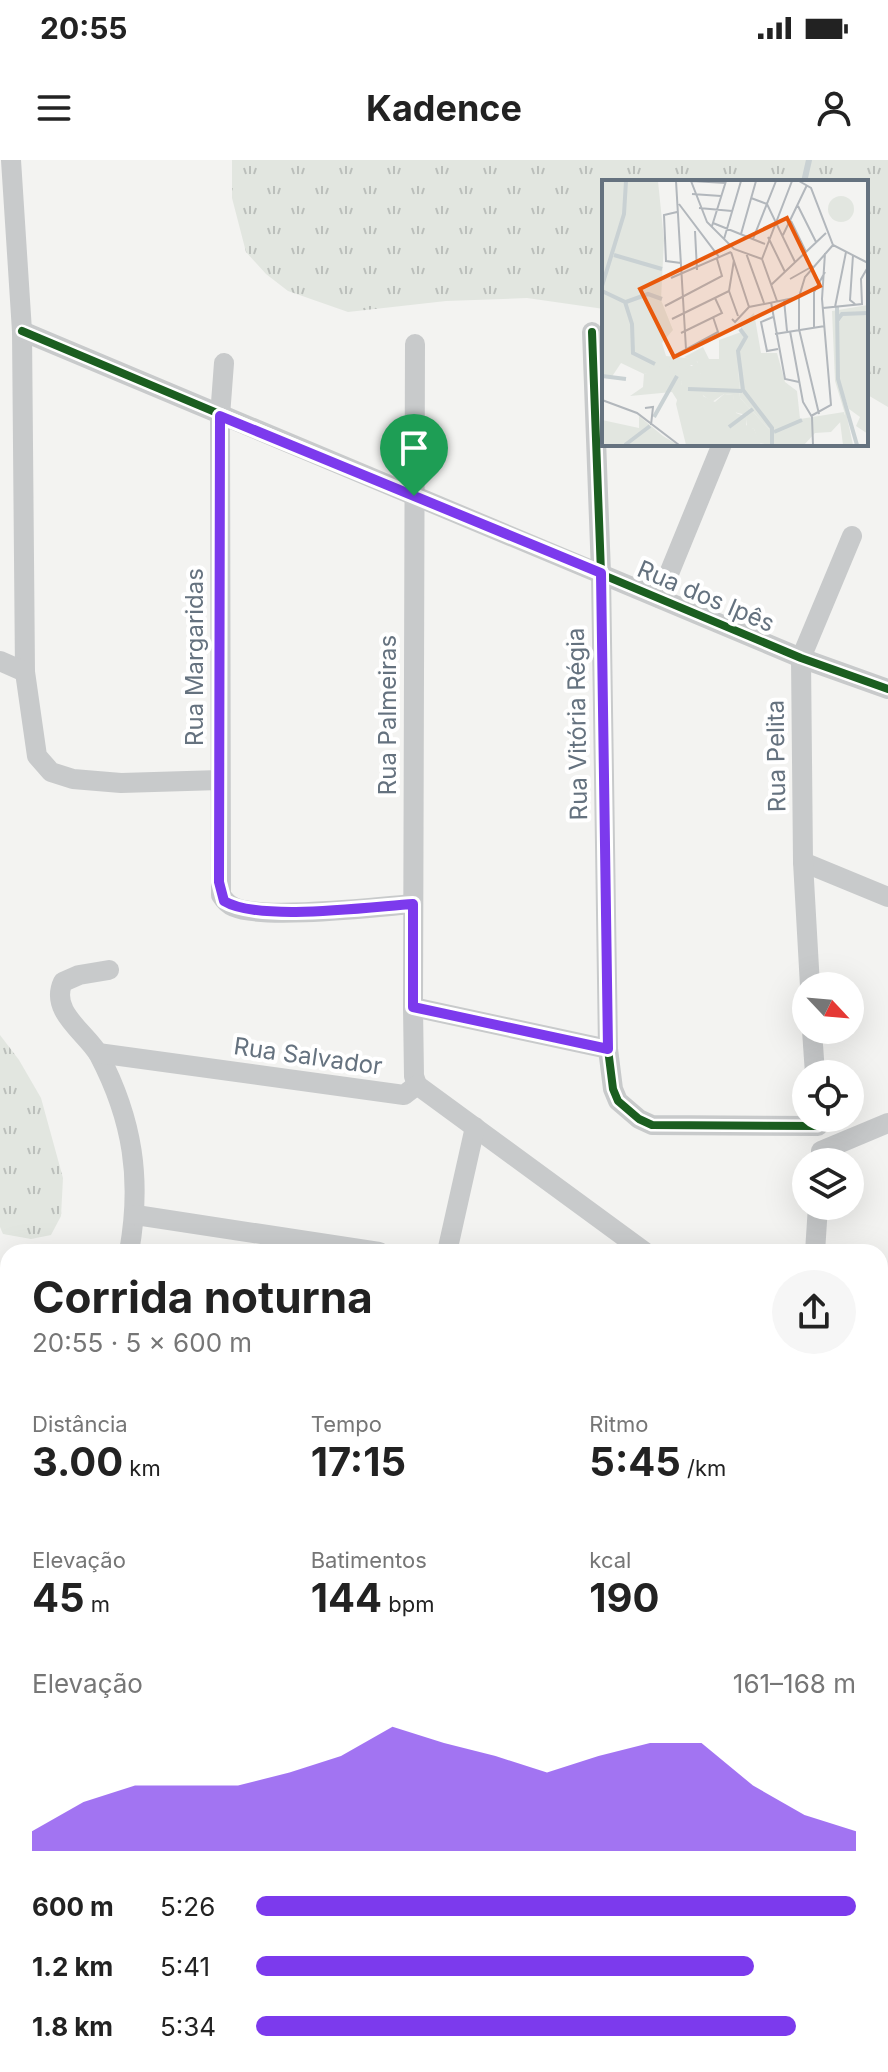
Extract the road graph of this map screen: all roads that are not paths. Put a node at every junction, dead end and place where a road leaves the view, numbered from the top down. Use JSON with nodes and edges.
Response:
{"nodes":[{"id":1,"x":11,"y":160,"type":"edge"},
{"id":2,"x":22,"y":331,"type":"junction"},
{"id":3,"x":592,"y":332,"type":"dead end"},
{"id":4,"x":415,"y":344,"type":"dead end"},
{"id":5,"x":224,"y":363,"type":"dead end"},
{"id":6,"x":220,"y":416,"type":"junction"},
{"id":7,"x":721,"y":446,"type":"edge"},
{"id":8,"x":414,"y":496,"type":"junction"},
{"id":9,"x":852,"y":536,"type":"dead end"},
{"id":10,"x":601,"y":573,"type":"junction"},
{"id":11,"x":659,"y":598,"type":"junction"},
{"id":12,"x":801,"y":658,"type":"junction"},
{"id":13,"x":0,"y":661,"type":"edge"},
{"id":14,"x":25,"y":672,"type":"junction"},
{"id":15,"x":888,"y":689,"type":"edge"},
{"id":16,"x":220,"y":780,"type":"junction"},
{"id":17,"x":803,"y":862,"type":"junction"},
{"id":18,"x":888,"y":897,"type":"edge"},
{"id":19,"x":413,"y":904,"type":"junction"},
{"id":20,"x":109,"y":970,"type":"dead end"},
{"id":21,"x":809,"y":972,"type":"edge"},
{"id":22,"x":413,"y":1007,"type":"junction"},
{"id":23,"x":608,"y":1049,"type":"junction"},
{"id":24,"x":98,"y":1053,"type":"junction"},
{"id":25,"x":417,"y":1085,"type":"junction"},
{"id":26,"x":792,"y":1122,"type":"edge"},
{"id":27,"x":888,"y":1123,"type":"edge"},
{"id":28,"x":475,"y":1127,"type":"junction"},
{"id":29,"x":839,"y":1148,"type":"edge"},
{"id":30,"x":136,"y":1215,"type":"junction"},
{"id":31,"x":817,"y":1220,"type":"edge"},
{"id":32,"x":131,"y":1244,"type":"edge"},
{"id":33,"x":326,"y":1244,"type":"edge"},
{"id":34,"x":449,"y":1244,"type":"edge"},
{"id":35,"x":634,"y":1244,"type":"edge"},
{"id":36,"x":816,"y":1244,"type":"edge"}],
"edges":[{"from":1,"to":2,"type":"street"},
{"from":2,"to":6,"type":"street","name":"Rua dos Ipês"},
{"from":2,"to":14,"type":"street"},
{"from":3,"to":10,"type":"street","name":"Rua Vitória Régia"},
{"from":4,"to":8,"type":"street","name":"Rua Palmeiras"},
{"from":5,"to":6,"type":"street","name":"Rua Margaridas"},
{"from":6,"to":8,"type":"street","name":"Rua dos Ipês"},
{"from":6,"to":16,"type":"street","name":"Rua Margaridas"},
{"from":7,"to":11,"type":"street"},
{"from":8,"to":10,"type":"street","name":"Rua dos Ipês"},
{"from":8,"to":19,"type":"street","name":"Rua Palmeiras"},
{"from":9,"to":12,"type":"street","name":"Rua Pelita"},
{"from":10,"to":11,"type":"street","name":"Rua dos Ipês"},
{"from":10,"to":23,"type":"street","name":"Rua Vitória Régia"},
{"from":11,"to":12,"type":"street","name":"Rua dos Ipês"},
{"from":12,"to":15,"type":"street","name":"Rua dos Ipês"},
{"from":12,"to":17,"type":"street","name":"Rua Pelita"},
{"from":13,"to":14,"type":"street"},
{"from":14,"to":16,"type":"street"},
{"from":16,"to":19,"type":"street","name":"Rua Margaridas"},
{"from":17,"to":18,"type":"street"},
{"from":17,"to":21,"type":"street","name":"Rua Pelita"},
{"from":19,"to":22,"type":"street","name":"Rua Palmeiras"},
{"from":20,"to":24,"type":"street"},
{"from":22,"to":23,"type":"street"},
{"from":22,"to":25,"type":"street","name":"Rua Palmeiras"},
{"from":23,"to":26,"type":"street","name":"Rua Vitória Régia"},
{"from":24,"to":25,"type":"street","name":"Rua Salvador"},
{"from":24,"to":30,"type":"street"},
{"from":25,"to":28,"type":"street"},
{"from":27,"to":29,"type":"street"},
{"from":28,"to":34,"type":"street"},
{"from":28,"to":35,"type":"street"},
{"from":30,"to":32,"type":"street"},
{"from":30,"to":33,"type":"street"},
{"from":31,"to":36,"type":"street"}]}
